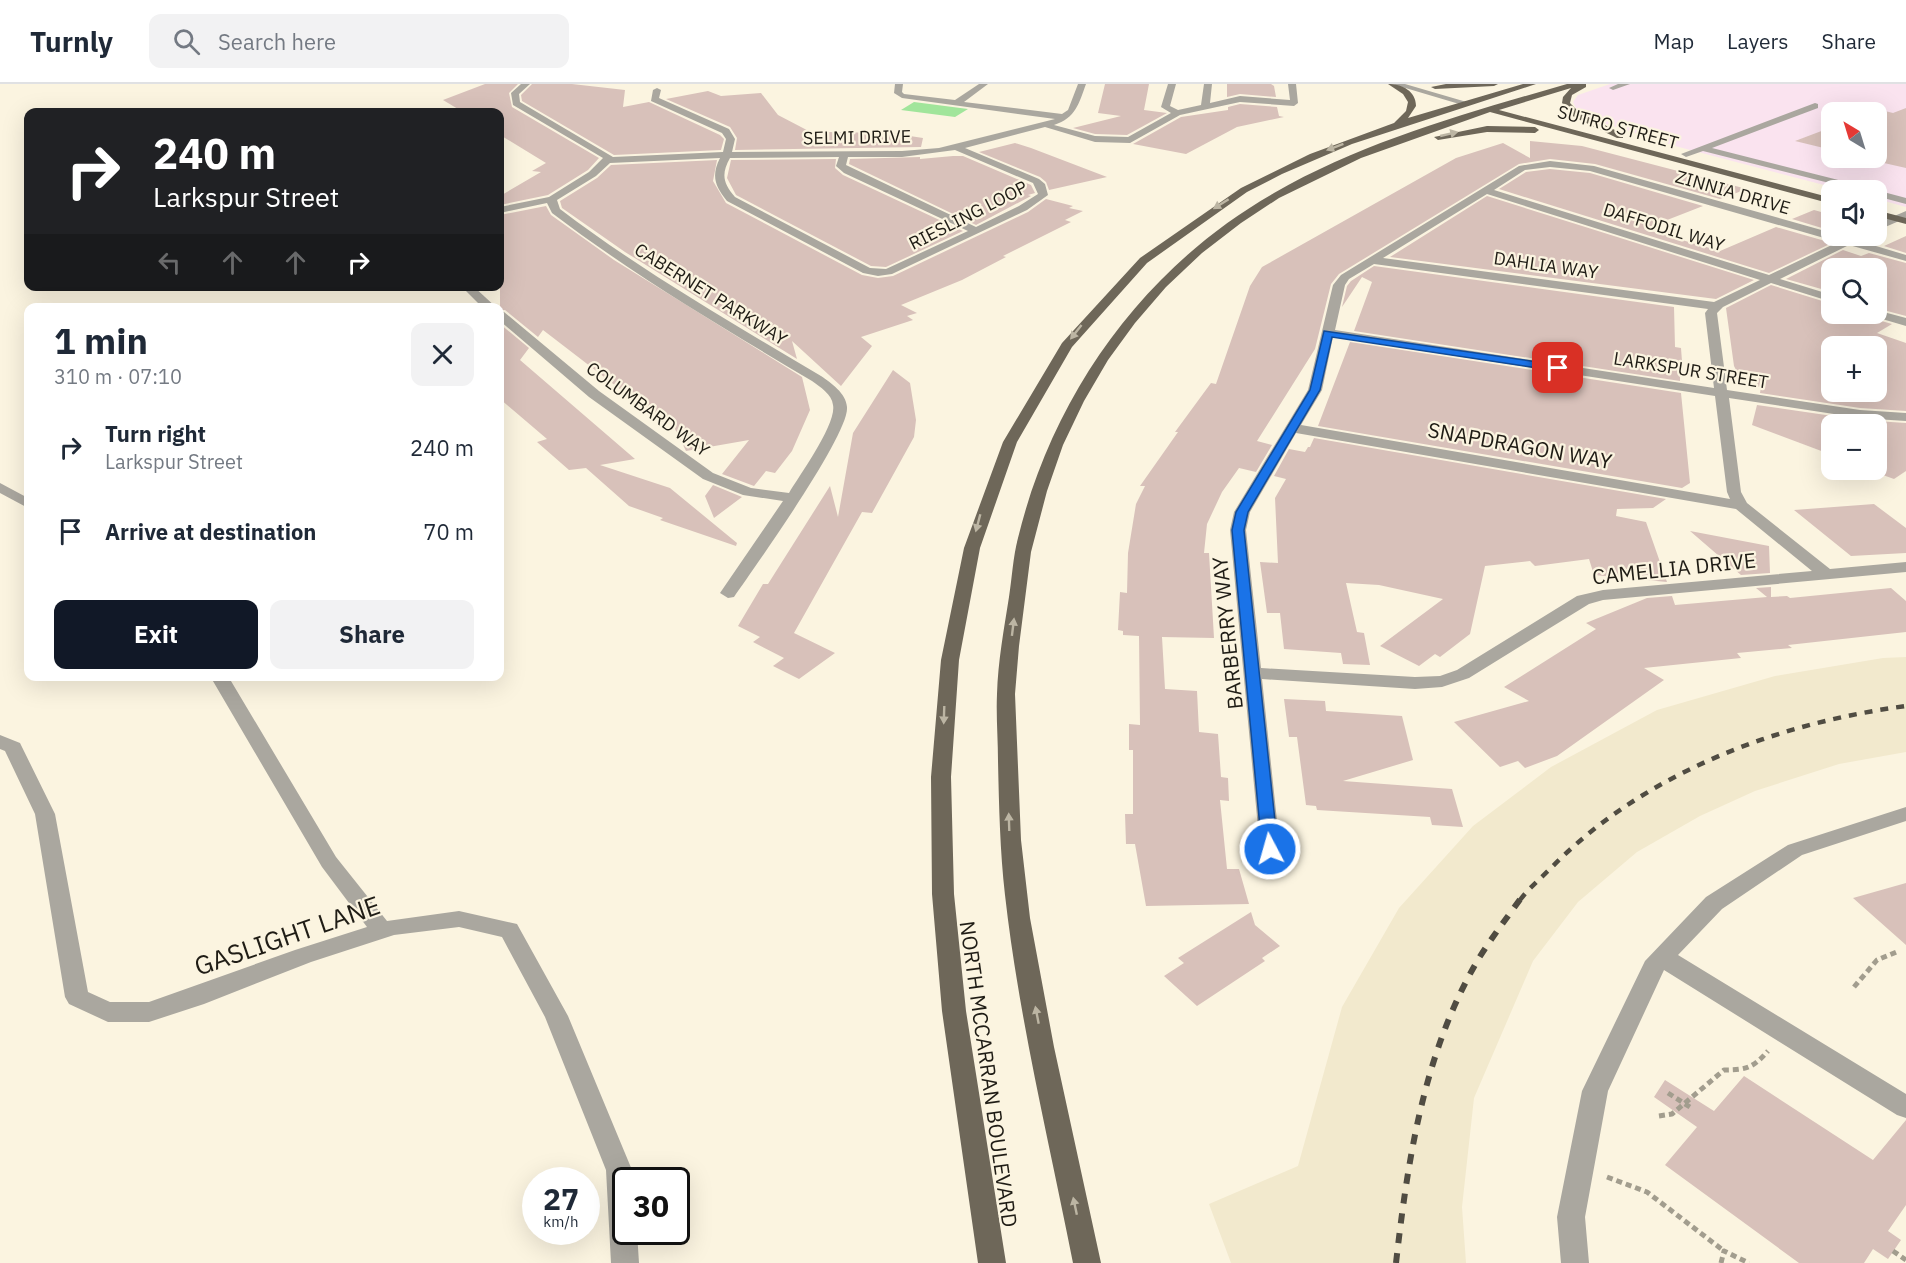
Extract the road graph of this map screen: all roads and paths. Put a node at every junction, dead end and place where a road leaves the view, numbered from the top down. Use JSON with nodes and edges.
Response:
{"nodes":[{"id":1,"x":526,"y":84,"type":"edge"},
{"id":2,"x":899,"y":84,"type":"edge"},
{"id":3,"x":984,"y":84,"type":"edge"},
{"id":4,"x":1082,"y":84,"type":"edge"},
{"id":5,"x":1172,"y":84,"type":"edge"},
{"id":6,"x":1208,"y":84,"type":"edge"},
{"id":7,"x":1292,"y":84,"type":"edge"},
{"id":8,"x":1394,"y":84,"type":"edge"},
{"id":9,"x":1421,"y":84,"type":"edge"},
{"id":10,"x":1494,"y":84,"type":"edge"},
{"id":11,"x":1532,"y":84,"type":"edge"},
{"id":12,"x":1576,"y":84,"type":"edge"},
{"id":13,"x":1585,"y":84,"type":"edge"},
{"id":14,"x":1626,"y":84,"type":"edge"},
{"id":15,"x":1435,"y":87,"type":"junction"},
{"id":16,"x":1614,"y":88,"type":"dead end"},
{"id":17,"x":657,"y":90,"type":"dead end"},
{"id":18,"x":1480,"y":99,"type":"junction"},
{"id":19,"x":957,"y":103,"type":"junction"},
{"id":20,"x":1466,"y":103,"type":"junction"},
{"id":21,"x":1502,"y":106,"type":"junction"},
{"id":22,"x":1815,"y":106,"type":"dead end"},
{"id":23,"x":1205,"y":107,"type":"junction"},
{"id":24,"x":1490,"y":110,"type":"junction"},
{"id":25,"x":1177,"y":113,"type":"junction"},
{"id":26,"x":1064,"y":117,"type":"junction"},
{"id":27,"x":1046,"y":125,"type":"junction"},
{"id":28,"x":1390,"y":126,"type":"junction"},
{"id":29,"x":1620,"y":136,"type":"junction"},
{"id":30,"x":1595,"y":138,"type":"junction"},
{"id":31,"x":956,"y":147,"type":"junction"},
{"id":32,"x":1702,"y":148,"type":"junction"},
{"id":33,"x":1686,"y":154,"type":"junction"},
{"id":34,"x":726,"y":155,"type":"junction"},
{"id":35,"x":844,"y":155,"type":"junction"},
{"id":36,"x":1666,"y":157,"type":"junction"},
{"id":37,"x":607,"y":160,"type":"junction"},
{"id":38,"x":1550,"y":164,"type":"joint"},
{"id":39,"x":1313,"y":176,"type":"junction"},
{"id":40,"x":1828,"y":180,"type":"edge"},
{"id":41,"x":1821,"y":189,"type":"edge"},
{"id":42,"x":1485,"y":190,"type":"junction"},
{"id":43,"x":1887,"y":196,"type":"edge"},
{"id":44,"x":1821,"y":198,"type":"edge"},
{"id":45,"x":552,"y":200,"type":"junction"},
{"id":46,"x":1906,"y":201,"type":"edge"},
{"id":47,"x":504,"y":209,"type":"edge"},
{"id":48,"x":1887,"y":209,"type":"edge"},
{"id":49,"x":1887,"y":214,"type":"edge"},
{"id":50,"x":1903,"y":216,"type":"edge"},
{"id":51,"x":1887,"y":223,"type":"edge"},
{"id":52,"x":1821,"y":230,"type":"edge"},
{"id":53,"x":977,"y":231,"type":"junction"},
{"id":54,"x":1839,"y":246,"type":"edge"},
{"id":55,"x":1873,"y":246,"type":"edge"},
{"id":56,"x":1906,"y":258,"type":"edge"},
{"id":57,"x":1371,"y":260,"type":"junction"},
{"id":58,"x":1768,"y":279,"type":"junction"},
{"id":59,"x":472,"y":291,"type":"edge"},
{"id":60,"x":1821,"y":296,"type":"edge"},
{"id":61,"x":485,"y":303,"type":"edge"},
{"id":62,"x":1716,"y":306,"type":"junction"},
{"id":63,"x":1887,"y":316,"type":"edge"},
{"id":64,"x":504,"y":318,"type":"edge"},
{"id":65,"x":1906,"y":322,"type":"edge"},
{"id":66,"x":1328,"y":333,"type":"junction"},
{"id":67,"x":1720,"y":392,"type":"junction"},
{"id":68,"x":1906,"y":417,"type":"edge"},
{"id":69,"x":1292,"y":428,"type":"junction"},
{"id":70,"x":0,"y":487,"type":"edge"},
{"id":71,"x":792,"y":498,"type":"junction"},
{"id":72,"x":24,"y":502,"type":"edge"},
{"id":73,"x":1741,"y":504,"type":"junction"},
{"id":74,"x":1906,"y":567,"type":"edge"},
{"id":75,"x":1826,"y":574,"type":"junction"},
{"id":76,"x":728,"y":593,"type":"dead end"},
{"id":77,"x":1252,"y":673,"type":"junction"},
{"id":78,"x":222,"y":681,"type":"edge"},
{"id":79,"x":0,"y":741,"type":"edge"},
{"id":80,"x":1906,"y":814,"type":"edge"},
{"id":81,"x":1270,"y":849,"type":"dead end"},
{"id":82,"x":382,"y":931,"type":"junction"},
{"id":83,"x":1899,"y":951,"type":"dead end"},
{"id":84,"x":1662,"y":957,"type":"junction"},
{"id":85,"x":1854,"y":987,"type":"dead end"},
{"id":86,"x":1759,"y":1061,"type":"dead end"},
{"id":87,"x":1668,"y":1094,"type":"dead end"},
{"id":88,"x":1683,"y":1102,"type":"junction"},
{"id":89,"x":1906,"y":1107,"type":"edge"},
{"id":90,"x":1693,"y":1109,"type":"dead end"},
{"id":91,"x":1659,"y":1116,"type":"dead end"},
{"id":92,"x":1580,"y":1168,"type":"junction"},
{"id":93,"x":1724,"y":1251,"type":"junction"},
{"id":94,"x":1893,"y":1251,"type":"dead end"},
{"id":95,"x":1733,"y":1255,"type":"junction"},
{"id":96,"x":1906,"y":1260,"type":"edge"},
{"id":97,"x":625,"y":1263,"type":"edge"},
{"id":98,"x":992,"y":1263,"type":"edge"},
{"id":99,"x":1087,"y":1263,"type":"edge"},
{"id":100,"x":1575,"y":1263,"type":"edge"},
{"id":101,"x":1721,"y":1263,"type":"edge"},
{"id":102,"x":1734,"y":1263,"type":"edge"},
{"id":103,"x":1749,"y":1263,"type":"edge"}],
"edges":[{"from":1,"to":37,"type":"street"},
{"from":2,"to":19,"type":"street"},
{"from":3,"to":19,"type":"street"},
{"from":4,"to":26,"type":"street"},
{"from":5,"to":25,"type":"street"},
{"from":6,"to":23,"type":"street"},
{"from":7,"to":23,"type":"street"},
{"from":8,"to":20,"type":"street","name":"SUTRO STREET"},
{"from":8,"to":28,"type":"main road"},
{"from":9,"to":15,"type":"street","name":"SUTRO STREET"},
{"from":10,"to":15,"type":"main road"},
{"from":11,"to":18,"type":"main road","name":"NORTH MCCARRAN BOULEVARD"},
{"from":12,"to":21,"type":"main road"},
{"from":13,"to":29,"type":"main road"},
{"from":14,"to":16,"type":"street"},
{"from":15,"to":18,"type":"street","name":"SUTRO STREET"},
{"from":17,"to":34,"type":"street"},
{"from":18,"to":20,"type":"main road","name":"NORTH MCCARRAN BOULEVARD"},
{"from":18,"to":21,"type":"main road","name":"SUTRO STREET"},
{"from":19,"to":26,"type":"street"},
{"from":20,"to":24,"type":"main road","name":"SUTRO STREET"},
{"from":20,"to":28,"type":"main road","name":"NORTH MCCARRAN BOULEVARD"},
{"from":21,"to":24,"type":"main road"},
{"from":21,"to":29,"type":"main road","name":"SUTRO STREET"},
{"from":22,"to":32,"type":"street"},
{"from":23,"to":25,"type":"street"},
{"from":24,"to":30,"type":"main road","name":"SUTRO STREET"},
{"from":24,"to":39,"type":"main road"},
{"from":25,"to":27,"type":"street"},
{"from":26,"to":27,"type":"street","name":"SELMI DRIVE"},
{"from":27,"to":31,"type":"street","name":"SELMI DRIVE"},
{"from":28,"to":98,"type":"main road","name":"NORTH MCCARRAN BOULEVARD","one_way":true},
{"from":29,"to":33,"type":"main road","name":"SUTRO STREET"},
{"from":30,"to":36,"type":"main road","name":"SUTRO STREET"},
{"from":39,"to":30,"type":"main road","one_way":true},
{"from":31,"to":35,"type":"street","name":"SELMI DRIVE"},
{"from":31,"to":53,"type":"street","name":"RIESLING LOOP"},
{"from":32,"to":33,"type":"street"},
{"from":32,"to":40,"type":"street"},
{"from":33,"to":36,"type":"main road"},
{"from":33,"to":41,"type":"main road","name":"SUTRO STREET"},
{"from":34,"to":35,"type":"street","name":"SELMI DRIVE"},
{"from":34,"to":37,"type":"street","name":"SELMI DRIVE"},
{"from":34,"to":53,"type":"street","name":"RIESLING LOOP"},
{"from":35,"to":53,"type":"street"},
{"from":36,"to":44,"type":"main road","name":"SUTRO STREET"},
{"from":37,"to":45,"type":"street"},
{"from":38,"to":42,"type":"street","name":"BARBERRY WAY"},
{"from":38,"to":52,"type":"street","name":"ZINNIA DRIVE"},
{"from":99,"to":39,"type":"main road","one_way":true},
{"from":42,"to":57,"type":"street","name":"BARBERRY WAY"},
{"from":42,"to":58,"type":"street","name":"DAFFODIL WAY"},
{"from":43,"to":46,"type":"street"},
{"from":45,"to":47,"type":"street"},
{"from":45,"to":71,"type":"street","name":"CABERNET PARKWAY"},
{"from":48,"to":50,"type":"main road"},
{"from":49,"to":50,"type":"main road"},
{"from":50,"to":51,"type":"street"},
{"from":54,"to":58,"type":"street"},
{"from":55,"to":56,"type":"street","name":"ZINNIA DRIVE"},
{"from":57,"to":62,"type":"street","name":"DAHLIA WAY"},
{"from":57,"to":66,"type":"street","name":"BARBERRY WAY"},
{"from":58,"to":60,"type":"street","name":"DAFFODIL WAY"},
{"from":58,"to":62,"type":"street"},
{"from":59,"to":61,"type":"street"},
{"from":62,"to":67,"type":"street"},
{"from":63,"to":65,"type":"street"},
{"from":64,"to":71,"type":"street","name":"COLUMBARD WAY"},
{"from":66,"to":67,"type":"street","name":"LARKSPUR STREET"},
{"from":66,"to":69,"type":"street","name":"BARBERRY WAY"},
{"from":67,"to":68,"type":"street","name":"LARKSPUR STREET"},
{"from":67,"to":73,"type":"street"},
{"from":69,"to":73,"type":"street","name":"SNAPDRAGON WAY"},
{"from":69,"to":77,"type":"street","name":"BARBERRY WAY"},
{"from":70,"to":72,"type":"street"},
{"from":71,"to":76,"type":"street","name":"CABERNET PARKWAY"},
{"from":73,"to":75,"type":"street"},
{"from":74,"to":75,"type":"street","name":"CAMELLIA DRIVE"},
{"from":75,"to":77,"type":"street","name":"CAMELLIA DRIVE"},
{"from":77,"to":81,"type":"street","name":"BARBERRY WAY"},
{"from":78,"to":82,"type":"street"},
{"from":79,"to":82,"type":"street","name":"GASLIGHT LANE"},
{"from":80,"to":84,"type":"street"},
{"from":82,"to":97,"type":"street","name":"GASLIGHT LANE"},
{"from":83,"to":85,"type":"path"},
{"from":84,"to":89,"type":"street"},
{"from":84,"to":92,"type":"street"},
{"from":86,"to":88,"type":"path"},
{"from":87,"to":88,"type":"path"},
{"from":88,"to":90,"type":"path"},
{"from":88,"to":91,"type":"path"},
{"from":92,"to":93,"type":"path"},
{"from":92,"to":100,"type":"street"},
{"from":93,"to":95,"type":"path"},
{"from":93,"to":101,"type":"path"},
{"from":94,"to":96,"type":"path"},
{"from":95,"to":102,"type":"path"},
{"from":95,"to":103,"type":"path"}]}
